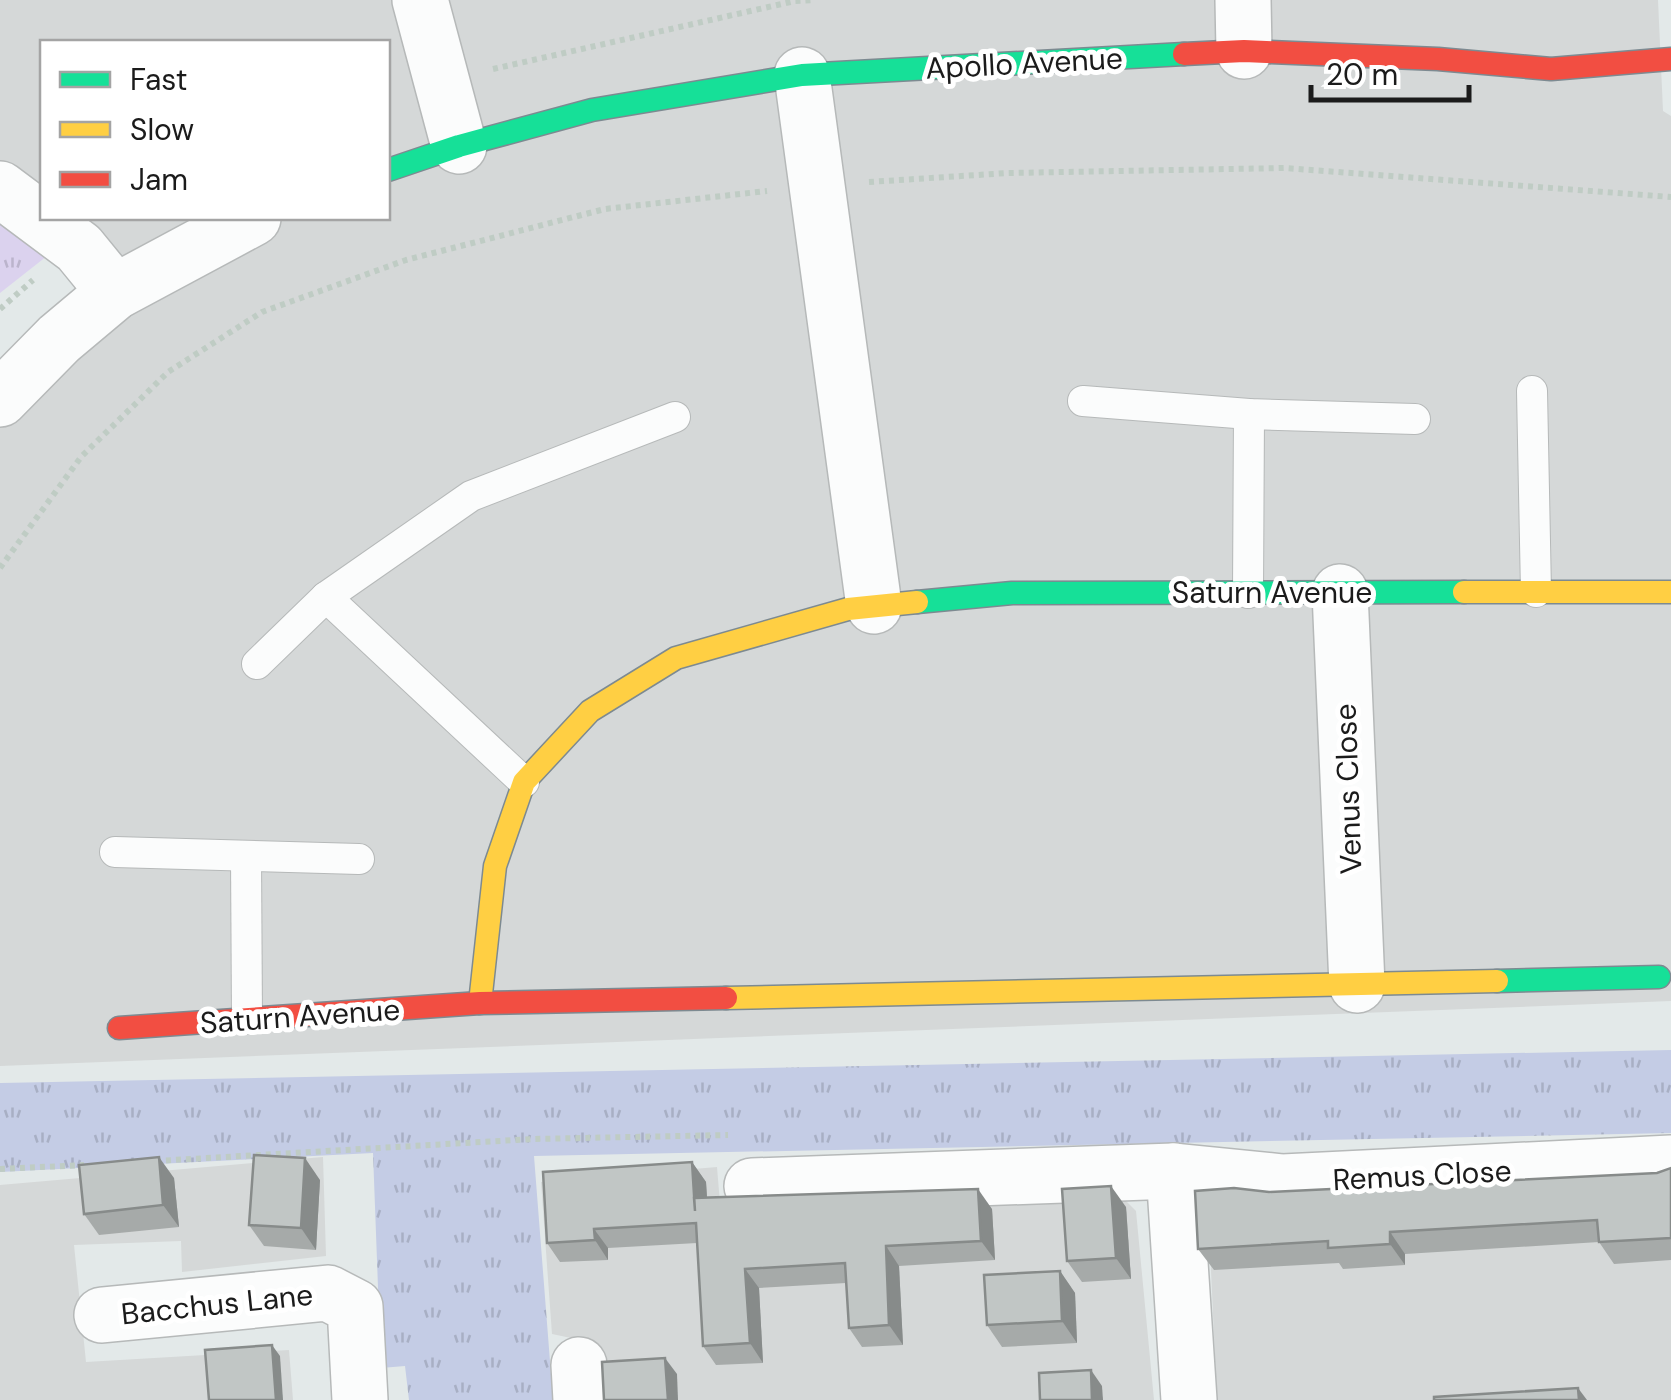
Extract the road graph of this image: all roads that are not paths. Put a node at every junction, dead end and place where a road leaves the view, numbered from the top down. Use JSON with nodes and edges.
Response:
{"nodes":[{"id":1,"x":420,"y":0,"type":"edge"},
{"id":2,"x":1244,"y":26,"type":"edge"},
{"id":3,"x":1671,"y":59,"type":"edge"},
{"id":4,"x":802,"y":75,"type":"junction"},
{"id":5,"x":458,"y":146,"type":"junction"},
{"id":6,"x":390,"y":169,"type":"edge"},
{"id":7,"x":0,"y":189,"type":"edge"},
{"id":8,"x":40,"y":219,"type":"edge"},
{"id":9,"x":42,"y":220,"type":"edge"},
{"id":10,"x":248,"y":220,"type":"edge"},
{"id":11,"x":115,"y":292,"type":"junction"},
{"id":12,"x":1532,"y":391,"type":"dead end"},
{"id":13,"x":0,"y":399,"type":"edge"},
{"id":14,"x":1083,"y":402,"type":"dead end"},
{"id":15,"x":1249,"y":414,"type":"junction"},
{"id":16,"x":674,"y":417,"type":"dead end"},
{"id":17,"x":1415,"y":419,"type":"dead end"},
{"id":18,"x":1248,"y":592,"type":"junction"},
{"id":19,"x":1340,"y":592,"type":"junction"},
{"id":20,"x":1536,"y":592,"type":"junction"},
{"id":21,"x":1671,"y":592,"type":"edge"},
{"id":22,"x":326,"y":597,"type":"junction"},
{"id":23,"x":874,"y":606,"type":"junction"},
{"id":24,"x":256,"y":664,"type":"dead end"},
{"id":25,"x":524,"y":782,"type":"junction"},
{"id":26,"x":115,"y":852,"type":"dead end"},
{"id":27,"x":246,"y":856,"type":"junction"},
{"id":28,"x":359,"y":859,"type":"dead end"},
{"id":29,"x":1659,"y":977,"type":"dead end"},
{"id":30,"x":1357,"y":986,"type":"junction"},
{"id":31,"x":480,"y":1003,"type":"junction"},
{"id":32,"x":248,"y":1020,"type":"junction"},
{"id":33,"x":119,"y":1028,"type":"dead end"},
{"id":34,"x":1671,"y":1163,"type":"edge"},
{"id":35,"x":1174,"y":1171,"type":"junction"},
{"id":36,"x":752,"y":1186,"type":"dead end"},
{"id":37,"x":102,"y":1315,"type":"dead end"},
{"id":38,"x":360,"y":1400,"type":"edge"},
{"id":39,"x":1188,"y":1400,"type":"edge"}],
"edges":[{"from":1,"to":5,"type":"street"},
{"from":2,"to":3,"type":"street","name":"Apollo Avenue"},
{"from":2,"to":4,"type":"street","name":"Apollo Avenue"},
{"from":4,"to":5,"type":"street","name":"Apollo Avenue"},
{"from":4,"to":23,"type":"street"},
{"from":5,"to":6,"type":"street","name":"Apollo Avenue"},
{"from":7,"to":8,"type":"street"},
{"from":9,"to":11,"type":"street"},
{"from":10,"to":11,"type":"street"},
{"from":11,"to":13,"type":"street"},
{"from":12,"to":20,"type":"lane"},
{"from":14,"to":15,"type":"lane"},
{"from":15,"to":17,"type":"lane"},
{"from":15,"to":18,"type":"lane"},
{"from":16,"to":22,"type":"lane"},
{"from":18,"to":19,"type":"street","name":"Saturn Avenue"},
{"from":18,"to":23,"type":"street","name":"Saturn Avenue"},
{"from":19,"to":20,"type":"street","name":"Saturn Avenue"},
{"from":19,"to":30,"type":"street","name":"Venus Close"},
{"from":20,"to":21,"type":"street","name":"Saturn Avenue"},
{"from":22,"to":24,"type":"lane"},
{"from":22,"to":25,"type":"lane"},
{"from":23,"to":25,"type":"street","name":"Saturn Avenue"},
{"from":25,"to":31,"type":"street","name":"Saturn Avenue"},
{"from":26,"to":27,"type":"lane"},
{"from":27,"to":28,"type":"lane"},
{"from":27,"to":32,"type":"lane"},
{"from":29,"to":30,"type":"street"},
{"from":30,"to":31,"type":"street","name":"Saturn Avenue"},
{"from":31,"to":32,"type":"street","name":"Saturn Avenue"},
{"from":32,"to":33,"type":"street","name":"Saturn Avenue"},
{"from":34,"to":35,"type":"street","name":"Remus Close"},
{"from":35,"to":36,"type":"street","name":"Remus Close"},
{"from":35,"to":39,"type":"street"},
{"from":37,"to":38,"type":"street","name":"Bacchus Lane"}]}
